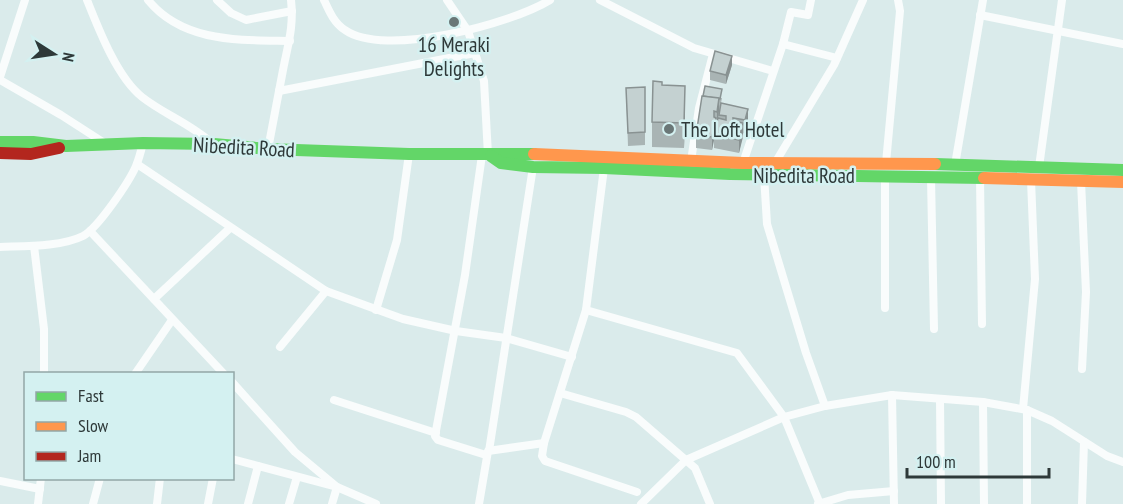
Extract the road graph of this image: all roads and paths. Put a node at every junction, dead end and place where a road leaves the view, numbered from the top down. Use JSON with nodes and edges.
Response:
{"nodes":[{"id":1,"x":25,"y":0,"type":"edge"},
{"id":2,"x":87,"y":0,"type":"edge"},
{"id":3,"x":148,"y":0,"type":"edge"},
{"id":4,"x":217,"y":0,"type":"edge"},
{"id":5,"x":291,"y":0,"type":"edge"},
{"id":6,"x":324,"y":0,"type":"edge"},
{"id":7,"x":447,"y":0,"type":"edge"},
{"id":8,"x":550,"y":0,"type":"edge"},
{"id":9,"x":600,"y":0,"type":"edge"},
{"id":10,"x":811,"y":0,"type":"edge"},
{"id":11,"x":863,"y":0,"type":"edge"},
{"id":12,"x":898,"y":0,"type":"edge"},
{"id":13,"x":983,"y":0,"type":"edge"},
{"id":14,"x":1062,"y":0,"type":"edge"},
{"id":15,"x":292,"y":11,"type":"junction"},
{"id":16,"x":980,"y":15,"type":"junction"},
{"id":17,"x":468,"y":31,"type":"junction"},
{"id":18,"x":1058,"y":31,"type":"junction"},
{"id":19,"x":290,"y":41,"type":"junction"},
{"id":20,"x":783,"y":44,"type":"junction"},
{"id":21,"x":1123,"y":44,"type":"edge"},
{"id":22,"x":475,"y":54,"type":"junction"},
{"id":23,"x":713,"y":54,"type":"junction"},
{"id":24,"x":837,"y":58,"type":"junction"},
{"id":25,"x":773,"y":71,"type":"junction"},
{"id":26,"x":0,"y":79,"type":"edge"},
{"id":27,"x":279,"y":91,"type":"junction"},
{"id":28,"x":0,"y":142,"type":"edge"},
{"id":29,"x":143,"y":143,"type":"junction"},
{"id":30,"x":106,"y":144,"type":"junction"},
{"id":31,"x":214,"y":144,"type":"junction"},
{"id":32,"x":66,"y":146,"type":"junction"},
{"id":33,"x":268,"y":149,"type":"junction"},
{"id":34,"x":0,"y":153,"type":"edge"},
{"id":35,"x":408,"y":154,"type":"junction"},
{"id":36,"x":485,"y":155,"type":"junction"},
{"id":37,"x":691,"y":161,"type":"junction"},
{"id":38,"x":743,"y":163,"type":"junction"},
{"id":39,"x":775,"y":163,"type":"junction"},
{"id":40,"x":137,"y":164,"type":"junction"},
{"id":41,"x":955,"y":165,"type":"junction"},
{"id":42,"x":533,"y":167,"type":"junction"},
{"id":43,"x":1039,"y":167,"type":"junction"},
{"id":44,"x":604,"y":168,"type":"junction"},
{"id":45,"x":885,"y":169,"type":"junction"},
{"id":46,"x":1123,"y":170,"type":"edge"},
{"id":47,"x":764,"y":175,"type":"junction"},
{"id":48,"x":1081,"y":175,"type":"junction"},
{"id":49,"x":931,"y":178,"type":"junction"},
{"id":50,"x":980,"y":178,"type":"junction"},
{"id":51,"x":1031,"y":180,"type":"junction"},
{"id":52,"x":1123,"y":182,"type":"edge"},
{"id":53,"x":230,"y":228,"type":"junction"},
{"id":54,"x":90,"y":231,"type":"junction"},
{"id":55,"x":34,"y":246,"type":"junction"},
{"id":56,"x":0,"y":247,"type":"edge"},
{"id":57,"x":326,"y":291,"type":"junction"},
{"id":58,"x":154,"y":299,"type":"junction"},
{"id":59,"x":885,"y":308,"type":"dead end"},
{"id":60,"x":376,"y":310,"type":"junction"},
{"id":61,"x":586,"y":310,"type":"junction"},
{"id":62,"x":172,"y":320,"type":"junction"},
{"id":63,"x":982,"y":324,"type":"dead end"},
{"id":64,"x":934,"y":329,"type":"dead end"},
{"id":65,"x":456,"y":331,"type":"junction"},
{"id":66,"x":506,"y":338,"type":"junction"},
{"id":67,"x":280,"y":347,"type":"dead end"},
{"id":68,"x":572,"y":357,"type":"junction"},
{"id":69,"x":1082,"y":369,"type":"dead end"},
{"id":70,"x":44,"y":372,"type":"edge"},
{"id":71,"x":136,"y":372,"type":"edge"},
{"id":72,"x":222,"y":372,"type":"edge"},
{"id":73,"x":234,"y":384,"type":"edge"},
{"id":74,"x":560,"y":393,"type":"junction"},
{"id":75,"x":892,"y":395,"type":"junction"},
{"id":76,"x":940,"y":399,"type":"junction"},
{"id":77,"x":334,"y":400,"type":"dead end"},
{"id":78,"x":984,"y":402,"type":"junction"},
{"id":79,"x":825,"y":406,"type":"junction"},
{"id":80,"x":1025,"y":410,"type":"junction"},
{"id":81,"x":784,"y":417,"type":"junction"},
{"id":82,"x":436,"y":433,"type":"junction"},
{"id":83,"x":1084,"y":442,"type":"junction"},
{"id":84,"x":544,"y":443,"type":"junction"},
{"id":85,"x":487,"y":453,"type":"junction"},
{"id":86,"x":234,"y":460,"type":"edge"},
{"id":87,"x":686,"y":460,"type":"junction"},
{"id":88,"x":1123,"y":462,"type":"edge"},
{"id":89,"x":258,"y":466,"type":"junction"},
{"id":90,"x":297,"y":477,"type":"junction"},
{"id":91,"x":41,"y":480,"type":"edge"},
{"id":92,"x":99,"y":480,"type":"edge"},
{"id":93,"x":160,"y":480,"type":"edge"},
{"id":94,"x":213,"y":480,"type":"edge"},
{"id":95,"x":0,"y":481,"type":"edge"},
{"id":96,"x":337,"y":487,"type":"junction"},
{"id":97,"x":40,"y":489,"type":"junction"},
{"id":98,"x":894,"y":491,"type":"junction"},
{"id":99,"x":637,"y":492,"type":"dead end"},
{"id":100,"x":38,"y":504,"type":"edge"},
{"id":101,"x":93,"y":504,"type":"edge"},
{"id":102,"x":157,"y":504,"type":"edge"},
{"id":103,"x":208,"y":504,"type":"edge"},
{"id":104,"x":248,"y":504,"type":"edge"},
{"id":105,"x":290,"y":504,"type":"edge"},
{"id":106,"x":332,"y":504,"type":"edge"},
{"id":107,"x":375,"y":504,"type":"edge"},
{"id":108,"x":479,"y":504,"type":"edge"},
{"id":109,"x":641,"y":504,"type":"edge"},
{"id":110,"x":710,"y":504,"type":"edge"},
{"id":111,"x":819,"y":504,"type":"edge"},
{"id":112,"x":894,"y":504,"type":"edge"},
{"id":113,"x":941,"y":504,"type":"edge"},
{"id":114,"x":984,"y":504,"type":"edge"},
{"id":115,"x":1027,"y":504,"type":"edge"},
{"id":116,"x":1082,"y":504,"type":"edge"}],
"edges":[{"from":1,"to":26,"type":"street"},
{"from":2,"to":31,"type":"street"},
{"from":3,"to":19,"type":"street"},
{"from":4,"to":15,"type":"street"},
{"from":5,"to":15,"type":"street"},
{"from":6,"to":17,"type":"street"},
{"from":7,"to":17,"type":"street"},
{"from":8,"to":17,"type":"street"},
{"from":9,"to":23,"type":"street"},
{"from":10,"to":20,"type":"street"},
{"from":11,"to":24,"type":"street"},
{"from":12,"to":45,"type":"street"},
{"from":13,"to":16,"type":"street"},
{"from":14,"to":18,"type":"street"},
{"from":15,"to":19,"type":"street"},
{"from":16,"to":18,"type":"street"},
{"from":16,"to":41,"type":"street"},
{"from":17,"to":22,"type":"street"},
{"from":18,"to":21,"type":"street"},
{"from":18,"to":43,"type":"street"},
{"from":19,"to":27,"type":"street"},
{"from":20,"to":24,"type":"street"},
{"from":20,"to":25,"type":"street"},
{"from":22,"to":27,"type":"street"},
{"from":22,"to":36,"type":"street"},
{"from":23,"to":25,"type":"street"},
{"from":23,"to":37,"type":"street"},
{"from":24,"to":39,"type":"street"},
{"from":25,"to":38,"type":"street"},
{"from":26,"to":30,"type":"street"},
{"from":27,"to":33,"type":"street"},
{"from":28,"to":32,"type":"street","name":"Nibedita Road"},
{"from":29,"to":30,"type":"street","name":"Nibedita Road"},
{"from":29,"to":31,"type":"street","name":"Nibedita Road"},
{"from":29,"to":40,"type":"street"},
{"from":30,"to":32,"type":"street","name":"Nibedita Road"},
{"from":31,"to":33,"type":"street","name":"Nibedita Road"},
{"from":32,"to":34,"type":"street"},
{"from":33,"to":35,"type":"street","name":"Nibedita Road"},
{"from":35,"to":36,"type":"street","name":"Nibedita Road"},
{"from":35,"to":60,"type":"street"},
{"from":36,"to":37,"type":"street","name":"Nibedita Road"},
{"from":36,"to":42,"type":"street","name":"Nibedita Road"},
{"from":36,"to":65,"type":"street"},
{"from":37,"to":38,"type":"street","name":"Nibedita Road"},
{"from":38,"to":39,"type":"street","name":"Nibedita Road"},
{"from":39,"to":45,"type":"street","name":"Nibedita Road"},
{"from":40,"to":53,"type":"street"},
{"from":40,"to":54,"type":"street"},
{"from":41,"to":43,"type":"street","name":"Nibedita Road"},
{"from":41,"to":45,"type":"street","name":"Nibedita Road"},
{"from":42,"to":44,"type":"street","name":"Nibedita Road"},
{"from":42,"to":66,"type":"street"},
{"from":43,"to":48,"type":"street","name":"Nibedita Road"},
{"from":44,"to":47,"type":"street","name":"Nibedita Road"},
{"from":44,"to":61,"type":"street"},
{"from":45,"to":47,"type":"street","name":"Nibedita Road"},
{"from":45,"to":49,"type":"street","name":"Nibedita Road"},
{"from":45,"to":59,"type":"street"},
{"from":46,"to":48,"type":"street","name":"Nibedita Road"},
{"from":47,"to":79,"type":"street"},
{"from":48,"to":51,"type":"street","name":"Nibedita Road"},
{"from":48,"to":52,"type":"street","name":"Nibedita Road"},
{"from":48,"to":69,"type":"street"},
{"from":49,"to":50,"type":"street","name":"Nibedita Road"},
{"from":49,"to":64,"type":"street"},
{"from":50,"to":51,"type":"street","name":"Nibedita Road"},
{"from":50,"to":63,"type":"street"},
{"from":51,"to":80,"type":"street"},
{"from":53,"to":57,"type":"street"},
{"from":53,"to":58,"type":"street"},
{"from":54,"to":55,"type":"street"},
{"from":54,"to":58,"type":"street"},
{"from":55,"to":56,"type":"street"},
{"from":55,"to":70,"type":"street"},
{"from":57,"to":60,"type":"street"},
{"from":57,"to":67,"type":"street"},
{"from":58,"to":62,"type":"street"},
{"from":60,"to":65,"type":"street"},
{"from":61,"to":68,"type":"street"},
{"from":61,"to":81,"type":"street"},
{"from":62,"to":71,"type":"street"},
{"from":62,"to":72,"type":"street"},
{"from":65,"to":66,"type":"street"},
{"from":65,"to":82,"type":"street"},
{"from":66,"to":68,"type":"street"},
{"from":66,"to":85,"type":"street"},
{"from":68,"to":74,"type":"street"},
{"from":73,"to":96,"type":"street"},
{"from":74,"to":84,"type":"street"},
{"from":74,"to":87,"type":"street"},
{"from":75,"to":76,"type":"street"},
{"from":75,"to":79,"type":"street"},
{"from":75,"to":98,"type":"street"},
{"from":76,"to":78,"type":"street"},
{"from":76,"to":113,"type":"street"},
{"from":77,"to":82,"type":"street"},
{"from":78,"to":80,"type":"street"},
{"from":78,"to":114,"type":"street"},
{"from":79,"to":81,"type":"street"},
{"from":80,"to":83,"type":"street"},
{"from":80,"to":115,"type":"street"},
{"from":81,"to":87,"type":"street"},
{"from":81,"to":111,"type":"street"},
{"from":82,"to":85,"type":"street"},
{"from":83,"to":88,"type":"street"},
{"from":83,"to":116,"type":"street"},
{"from":84,"to":85,"type":"street"},
{"from":84,"to":99,"type":"street"},
{"from":85,"to":108,"type":"street"},
{"from":86,"to":89,"type":"street"},
{"from":87,"to":109,"type":"street"},
{"from":87,"to":110,"type":"street"},
{"from":89,"to":90,"type":"street"},
{"from":89,"to":104,"type":"street"},
{"from":90,"to":96,"type":"street"},
{"from":90,"to":105,"type":"street"},
{"from":91,"to":97,"type":"street"},
{"from":92,"to":101,"type":"street"},
{"from":93,"to":102,"type":"street"},
{"from":94,"to":103,"type":"street"},
{"from":95,"to":97,"type":"street"},
{"from":96,"to":106,"type":"street"},
{"from":96,"to":107,"type":"street"},
{"from":97,"to":100,"type":"street"},
{"from":98,"to":111,"type":"street"},
{"from":98,"to":112,"type":"street"}]}
